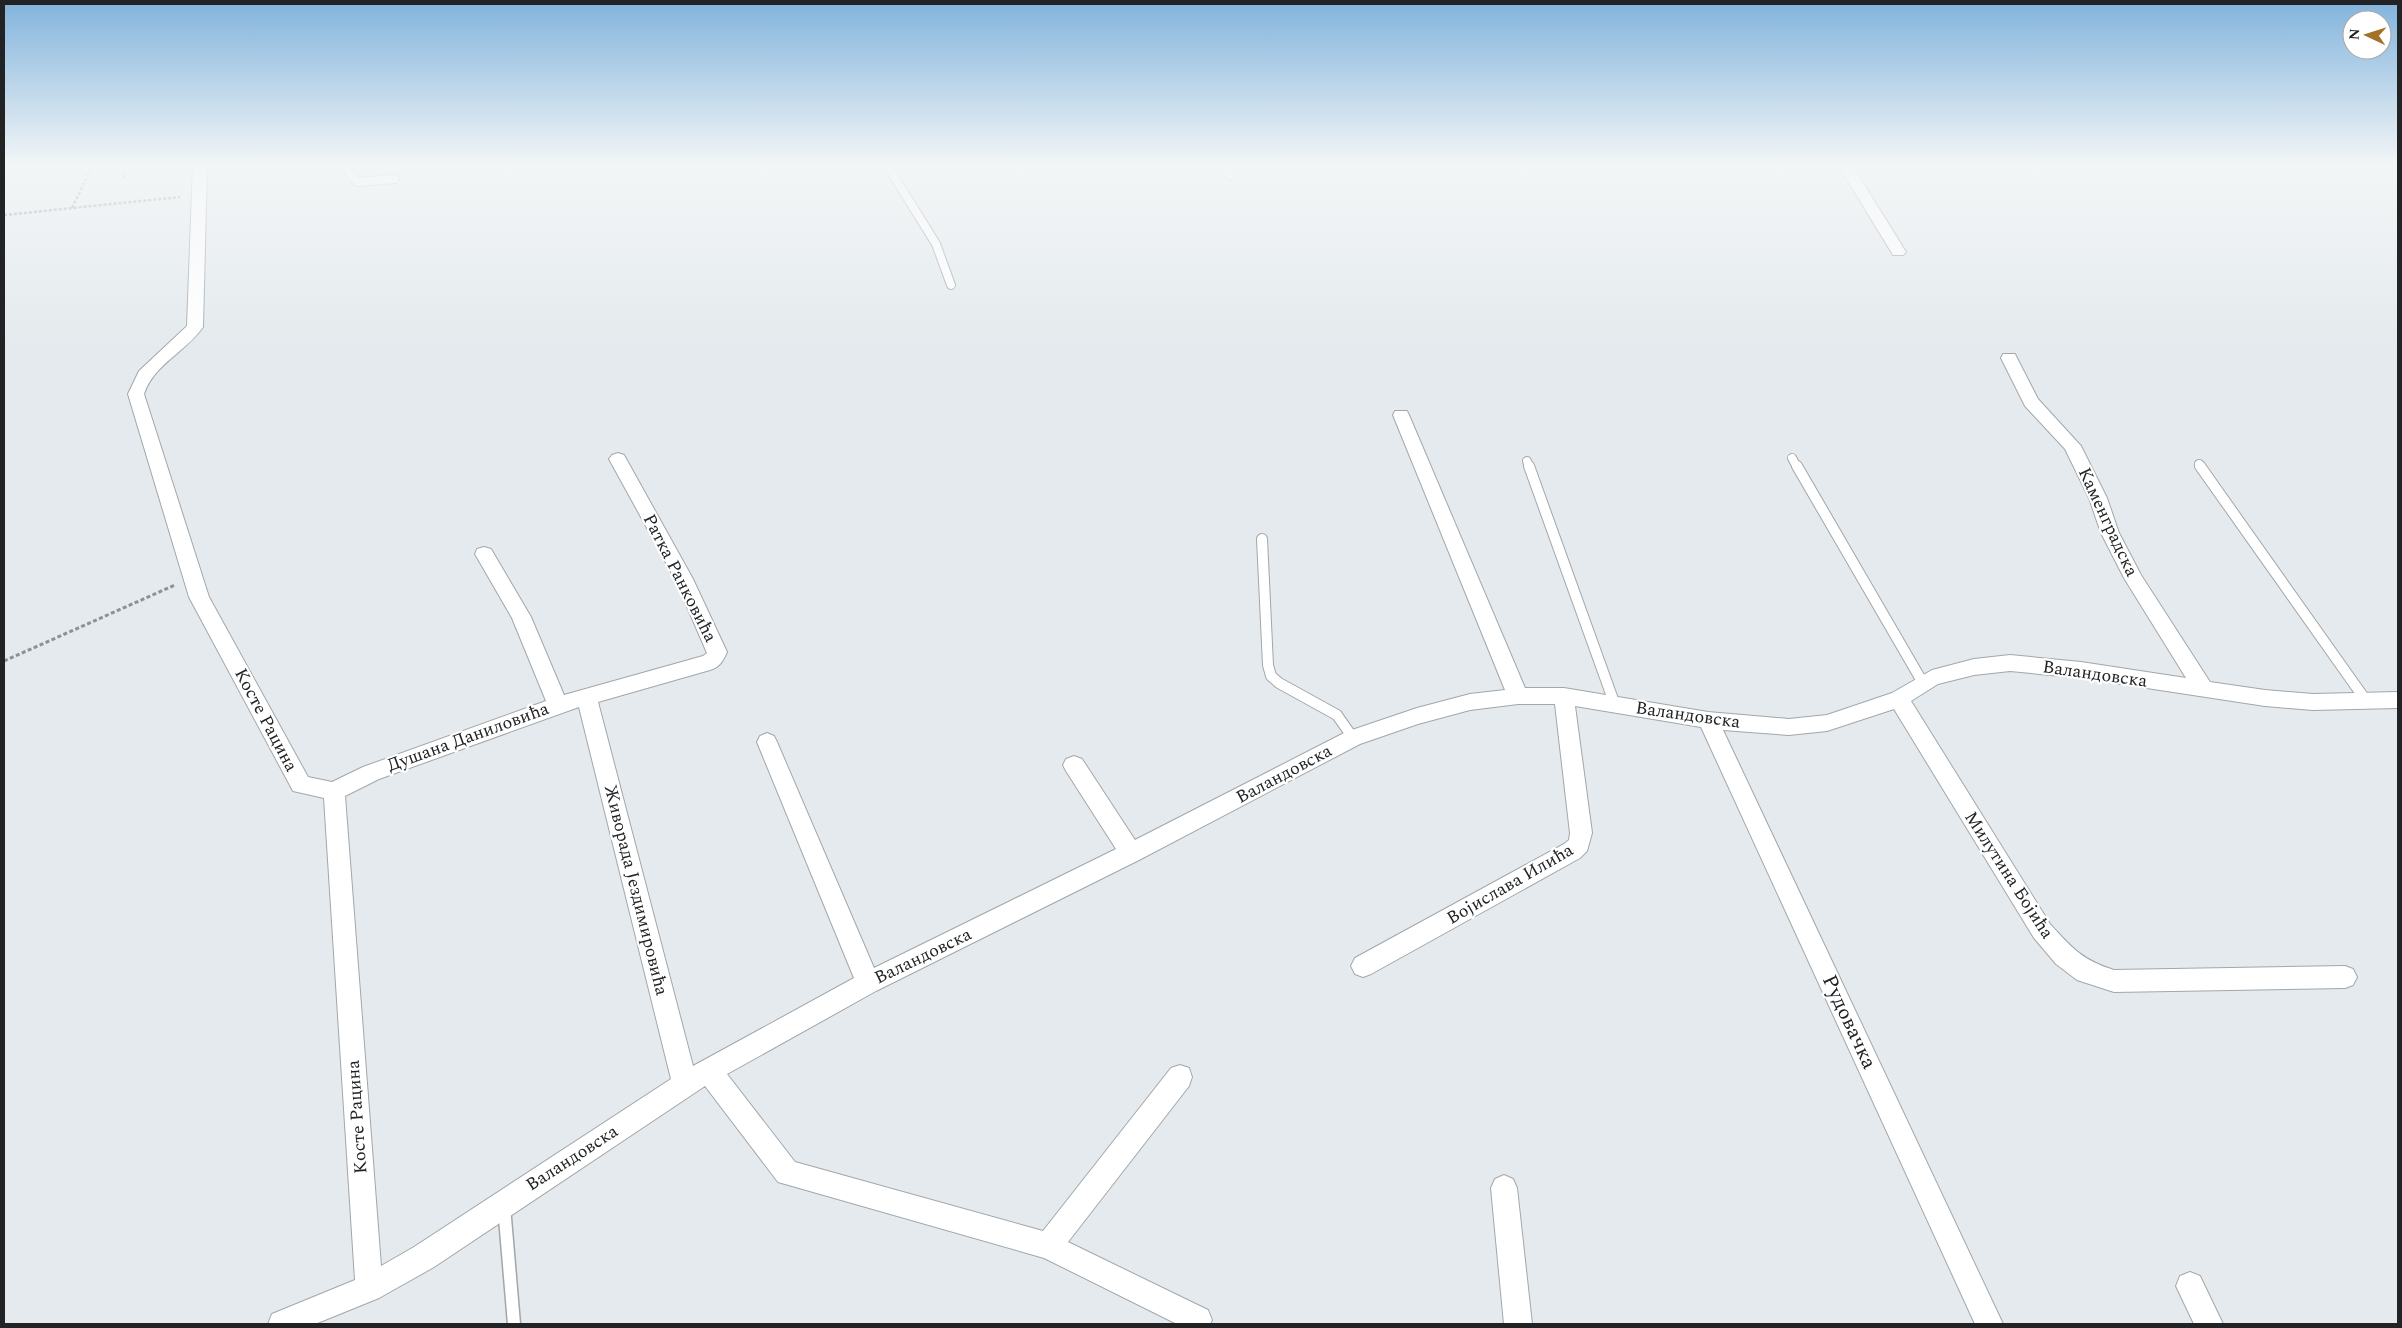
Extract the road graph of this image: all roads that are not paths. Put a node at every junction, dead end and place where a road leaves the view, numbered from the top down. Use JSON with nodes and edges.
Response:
{"nodes":[{"id":1,"x":197,"y":227,"type":"edge"},
{"id":2,"x":925,"y":227,"type":"edge"},
{"id":3,"x":1883,"y":227,"type":"edge"},
{"id":4,"x":1898,"y":252,"type":"dead end"},
{"id":5,"x":951,"y":285,"type":"dead end"},
{"id":6,"x":2009,"y":358,"type":"dead end"},
{"id":7,"x":1402,"y":415,"type":"dead end"},
{"id":8,"x":1792,"y":458,"type":"dead end"},
{"id":9,"x":618,"y":459,"type":"dead end"},
{"id":10,"x":1527,"y":461,"type":"dead end"},
{"id":11,"x":2199,"y":464,"type":"dead end"},
{"id":12,"x":1262,"y":539,"type":"dead end"},
{"id":13,"x":484,"y":554,"type":"dead end"},
{"id":14,"x":1923,"y":683,"type":"junction"},
{"id":15,"x":2204,"y":689,"type":"junction"},
{"id":16,"x":1518,"y":696,"type":"junction"},
{"id":17,"x":1564,"y":696,"type":"junction"},
{"id":18,"x":587,"y":697,"type":"junction"},
{"id":19,"x":1899,"y":699,"type":"junction"},
{"id":20,"x":2398,"y":700,"type":"edge"},
{"id":21,"x":2367,"y":702,"type":"junction"},
{"id":22,"x":558,"y":704,"type":"junction"},
{"id":23,"x":1616,"y":705,"type":"junction"},
{"id":24,"x":1708,"y":720,"type":"junction"},
{"id":25,"x":1353,"y":738,"type":"junction"},
{"id":26,"x":767,"y":742,"type":"dead end"},
{"id":27,"x":1074,"y":765,"type":"dead end"},
{"id":28,"x":334,"y":791,"type":"junction"},
{"id":29,"x":1131,"y":854,"type":"junction"},
{"id":30,"x":1363,"y":966,"type":"dead end"},
{"id":31,"x":2345,"y":977,"type":"dead end"},
{"id":32,"x":868,"y":982,"type":"junction"},
{"id":33,"x":708,"y":1070,"type":"junction"},
{"id":34,"x":1180,"y":1077,"type":"dead end"},
{"id":35,"x":685,"y":1084,"type":"junction"},
{"id":36,"x":1504,"y":1188,"type":"dead end"},
{"id":37,"x":503,"y":1203,"type":"junction"},
{"id":38,"x":1048,"y":1246,"type":"junction"},
{"id":39,"x":2190,"y":1286,"type":"dead end"},
{"id":40,"x":370,"y":1288,"type":"junction"},
{"id":41,"x":1198,"y":1320,"type":"dead end"},
{"id":42,"x":284,"y":1324,"type":"edge"},
{"id":43,"x":514,"y":1324,"type":"edge"},
{"id":44,"x":1518,"y":1324,"type":"edge"},
{"id":45,"x":1989,"y":1324,"type":"edge"},
{"id":46,"x":2209,"y":1324,"type":"edge"}],
"edges":[{"from":1,"to":28,"type":"street","name":"Косте Рацина"},
{"from":2,"to":5,"type":"lane"},
{"from":3,"to":4,"type":"street"},
{"from":6,"to":15,"type":"street","name":"Каменградска"},
{"from":7,"to":16,"type":"street"},
{"from":8,"to":14,"type":"lane"},
{"from":9,"to":18,"type":"street","name":"Ратка Ранковића"},
{"from":10,"to":23,"type":"lane"},
{"from":11,"to":21,"type":"lane"},
{"from":12,"to":25,"type":"lane"},
{"from":13,"to":22,"type":"street","name":"Душана Даниловића"},
{"from":14,"to":15,"type":"street","name":"Валандовска"},
{"from":14,"to":19,"type":"street","name":"Валандовска"},
{"from":15,"to":21,"type":"street","name":"Валандовска"},
{"from":16,"to":17,"type":"street","name":"Валандовска"},
{"from":16,"to":25,"type":"street","name":"Валандовска"},
{"from":17,"to":23,"type":"street","name":"Валандовска"},
{"from":17,"to":30,"type":"street","name":"Војислава Илића"},
{"from":18,"to":22,"type":"street","name":"Ратка Ранковића"},
{"from":18,"to":35,"type":"street","name":"Живорада Јездимировића"},
{"from":19,"to":24,"type":"street","name":"Валандовска"},
{"from":19,"to":31,"type":"street","name":"Милутина Бојића"},
{"from":20,"to":21,"type":"street","name":"Валандовска"},
{"from":22,"to":28,"type":"street","name":"Душана Даниловића"},
{"from":23,"to":24,"type":"street","name":"Валандовска"},
{"from":24,"to":45,"type":"street","name":"Рудовачка"},
{"from":25,"to":29,"type":"street","name":"Валандовска"},
{"from":26,"to":32,"type":"street"},
{"from":27,"to":29,"type":"street"},
{"from":28,"to":40,"type":"street","name":"Косте Рацина"},
{"from":29,"to":32,"type":"street","name":"Валандовска"},
{"from":32,"to":33,"type":"street","name":"Валандовска"},
{"from":33,"to":35,"type":"street","name":"Валандовска"},
{"from":33,"to":38,"type":"street"},
{"from":34,"to":38,"type":"street"},
{"from":35,"to":37,"type":"street","name":"Валандовска"},
{"from":36,"to":44,"type":"street"},
{"from":37,"to":40,"type":"street","name":"Валандовска"},
{"from":37,"to":43,"type":"lane"},
{"from":38,"to":41,"type":"street"},
{"from":39,"to":46,"type":"street"},
{"from":40,"to":42,"type":"street","name":"Валандовска"}]}
